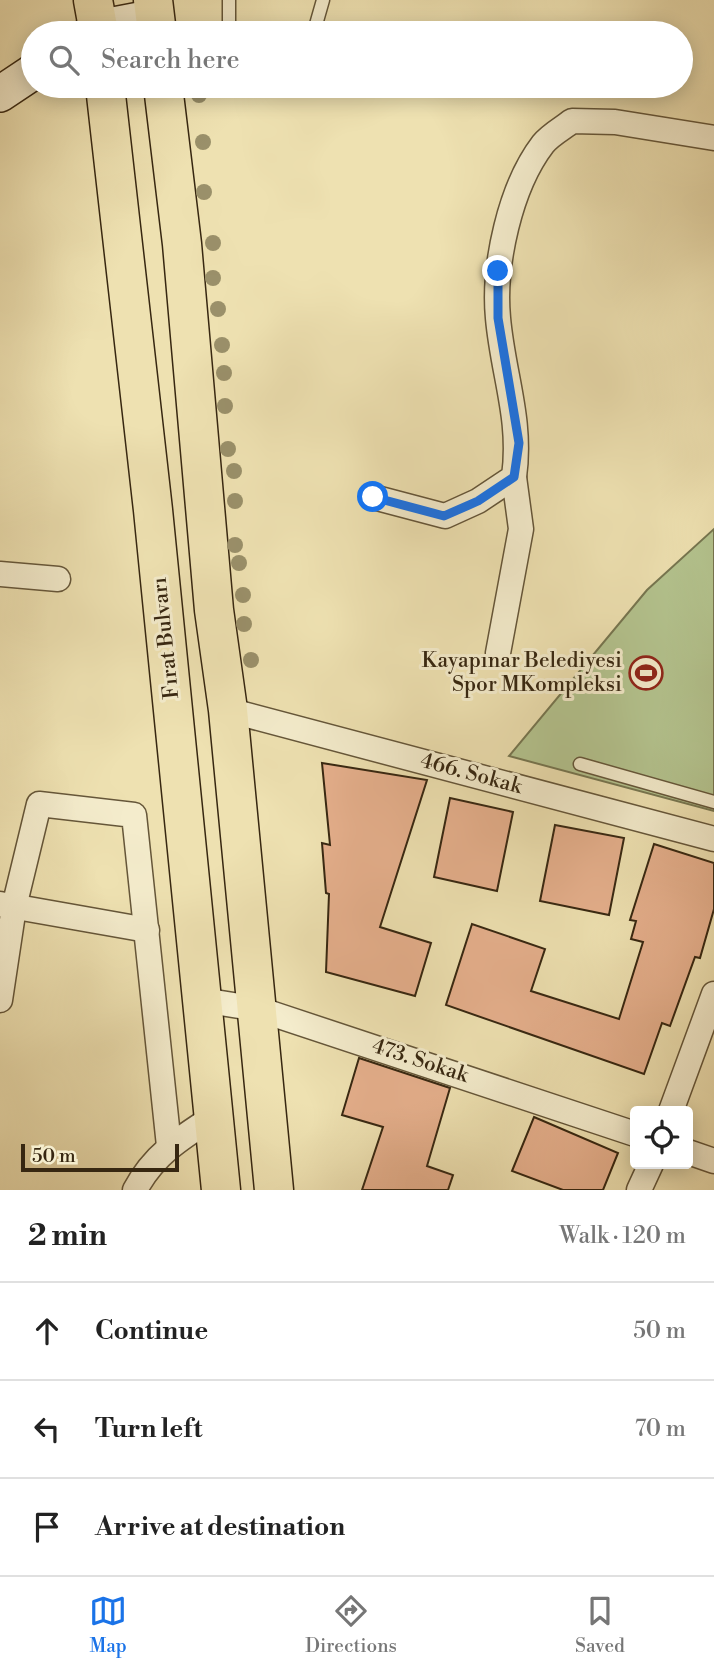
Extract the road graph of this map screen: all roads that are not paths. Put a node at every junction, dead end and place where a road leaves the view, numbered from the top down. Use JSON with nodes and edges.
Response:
{"nodes":[{"id":1,"x":229,"y":0,"type":"edge"},
{"id":2,"x":323,"y":0,"type":"edge"},
{"id":3,"x":155,"y":17,"type":"edge"},
{"id":4,"x":121,"y":21,"type":"edge"},
{"id":5,"x":229,"y":21,"type":"edge"},
{"id":6,"x":317,"y":21,"type":"edge"},
{"id":7,"x":21,"y":80,"type":"edge"},
{"id":8,"x":0,"y":94,"type":"edge"},
{"id":9,"x":106,"y":98,"type":"edge"},
{"id":10,"x":164,"y":98,"type":"edge"},
{"id":11,"x":714,"y":138,"type":"edge"},
{"id":12,"x":514,"y":477,"type":"junction"},
{"id":13,"x":373,"y":497,"type":"dead end"},
{"id":14,"x":0,"y":574,"type":"edge"},
{"id":15,"x":58,"y":579,"type":"dead end"},
{"id":16,"x":498,"y":653,"type":"dead end"},
{"id":17,"x":228,"y":710,"type":"junction"},
{"id":18,"x":580,"y":764,"type":"dead end"},
{"id":19,"x":714,"y":802,"type":"edge"},
{"id":20,"x":714,"y":839,"type":"edge"},
{"id":21,"x":7,"y":906,"type":"edge"},
{"id":22,"x":147,"y":930,"type":"junction"},
{"id":23,"x":714,"y":994,"type":"edge"},
{"id":24,"x":0,"y":1000,"type":"edge"},
{"id":25,"x":202,"y":1000,"type":"junction"},
{"id":26,"x":258,"y":1009,"type":"junction"},
{"id":27,"x":673,"y":1106,"type":"edge"},
{"id":28,"x":215,"y":1116,"type":"junction"},
{"id":29,"x":630,"y":1132,"type":"edge"},
{"id":30,"x":169,"y":1146,"type":"junction"},
{"id":31,"x":693,"y":1154,"type":"edge"},
{"id":32,"x":714,"y":1161,"type":"edge"},
{"id":33,"x":649,"y":1169,"type":"edge"},
{"id":34,"x":135,"y":1190,"type":"edge"},
{"id":35,"x":221,"y":1190,"type":"edge"},
{"id":36,"x":274,"y":1190,"type":"edge"},
{"id":37,"x":639,"y":1190,"type":"edge"}],
"edges":[{"from":1,"to":5,"type":"lane"},
{"from":2,"to":6,"type":"lane"},
{"from":3,"to":4,"type":"street"},
{"from":7,"to":8,"type":"street"},
{"from":9,"to":25,"type":"main road","name":"Fırat Bulvarı"},
{"from":10,"to":17,"type":"main road"},
{"from":11,"to":12,"type":"street"},
{"from":12,"to":13,"type":"street"},
{"from":12,"to":16,"type":"street"},
{"from":14,"to":15,"type":"street"},
{"from":17,"to":20,"type":"street","name":"466. Sokak"},
{"from":17,"to":26,"type":"main road"},
{"from":18,"to":19,"type":"lane"},
{"from":21,"to":22,"type":"street"},
{"from":21,"to":22,"type":"street"},
{"from":21,"to":24,"type":"street"},
{"from":22,"to":30,"type":"street"},
{"from":23,"to":27,"type":"street"},
{"from":25,"to":26,"type":"street","name":"473. Sokak"},
{"from":25,"to":28,"type":"main road","name":"Fırat Bulvarı"},
{"from":26,"to":29,"type":"street","name":"473. Sokak"},
{"from":26,"to":36,"type":"main road"},
{"from":28,"to":30,"type":"street"},
{"from":28,"to":35,"type":"main road","name":"Fırat Bulvarı"},
{"from":30,"to":34,"type":"street"},
{"from":31,"to":32,"type":"street"},
{"from":33,"to":37,"type":"street"}]}
